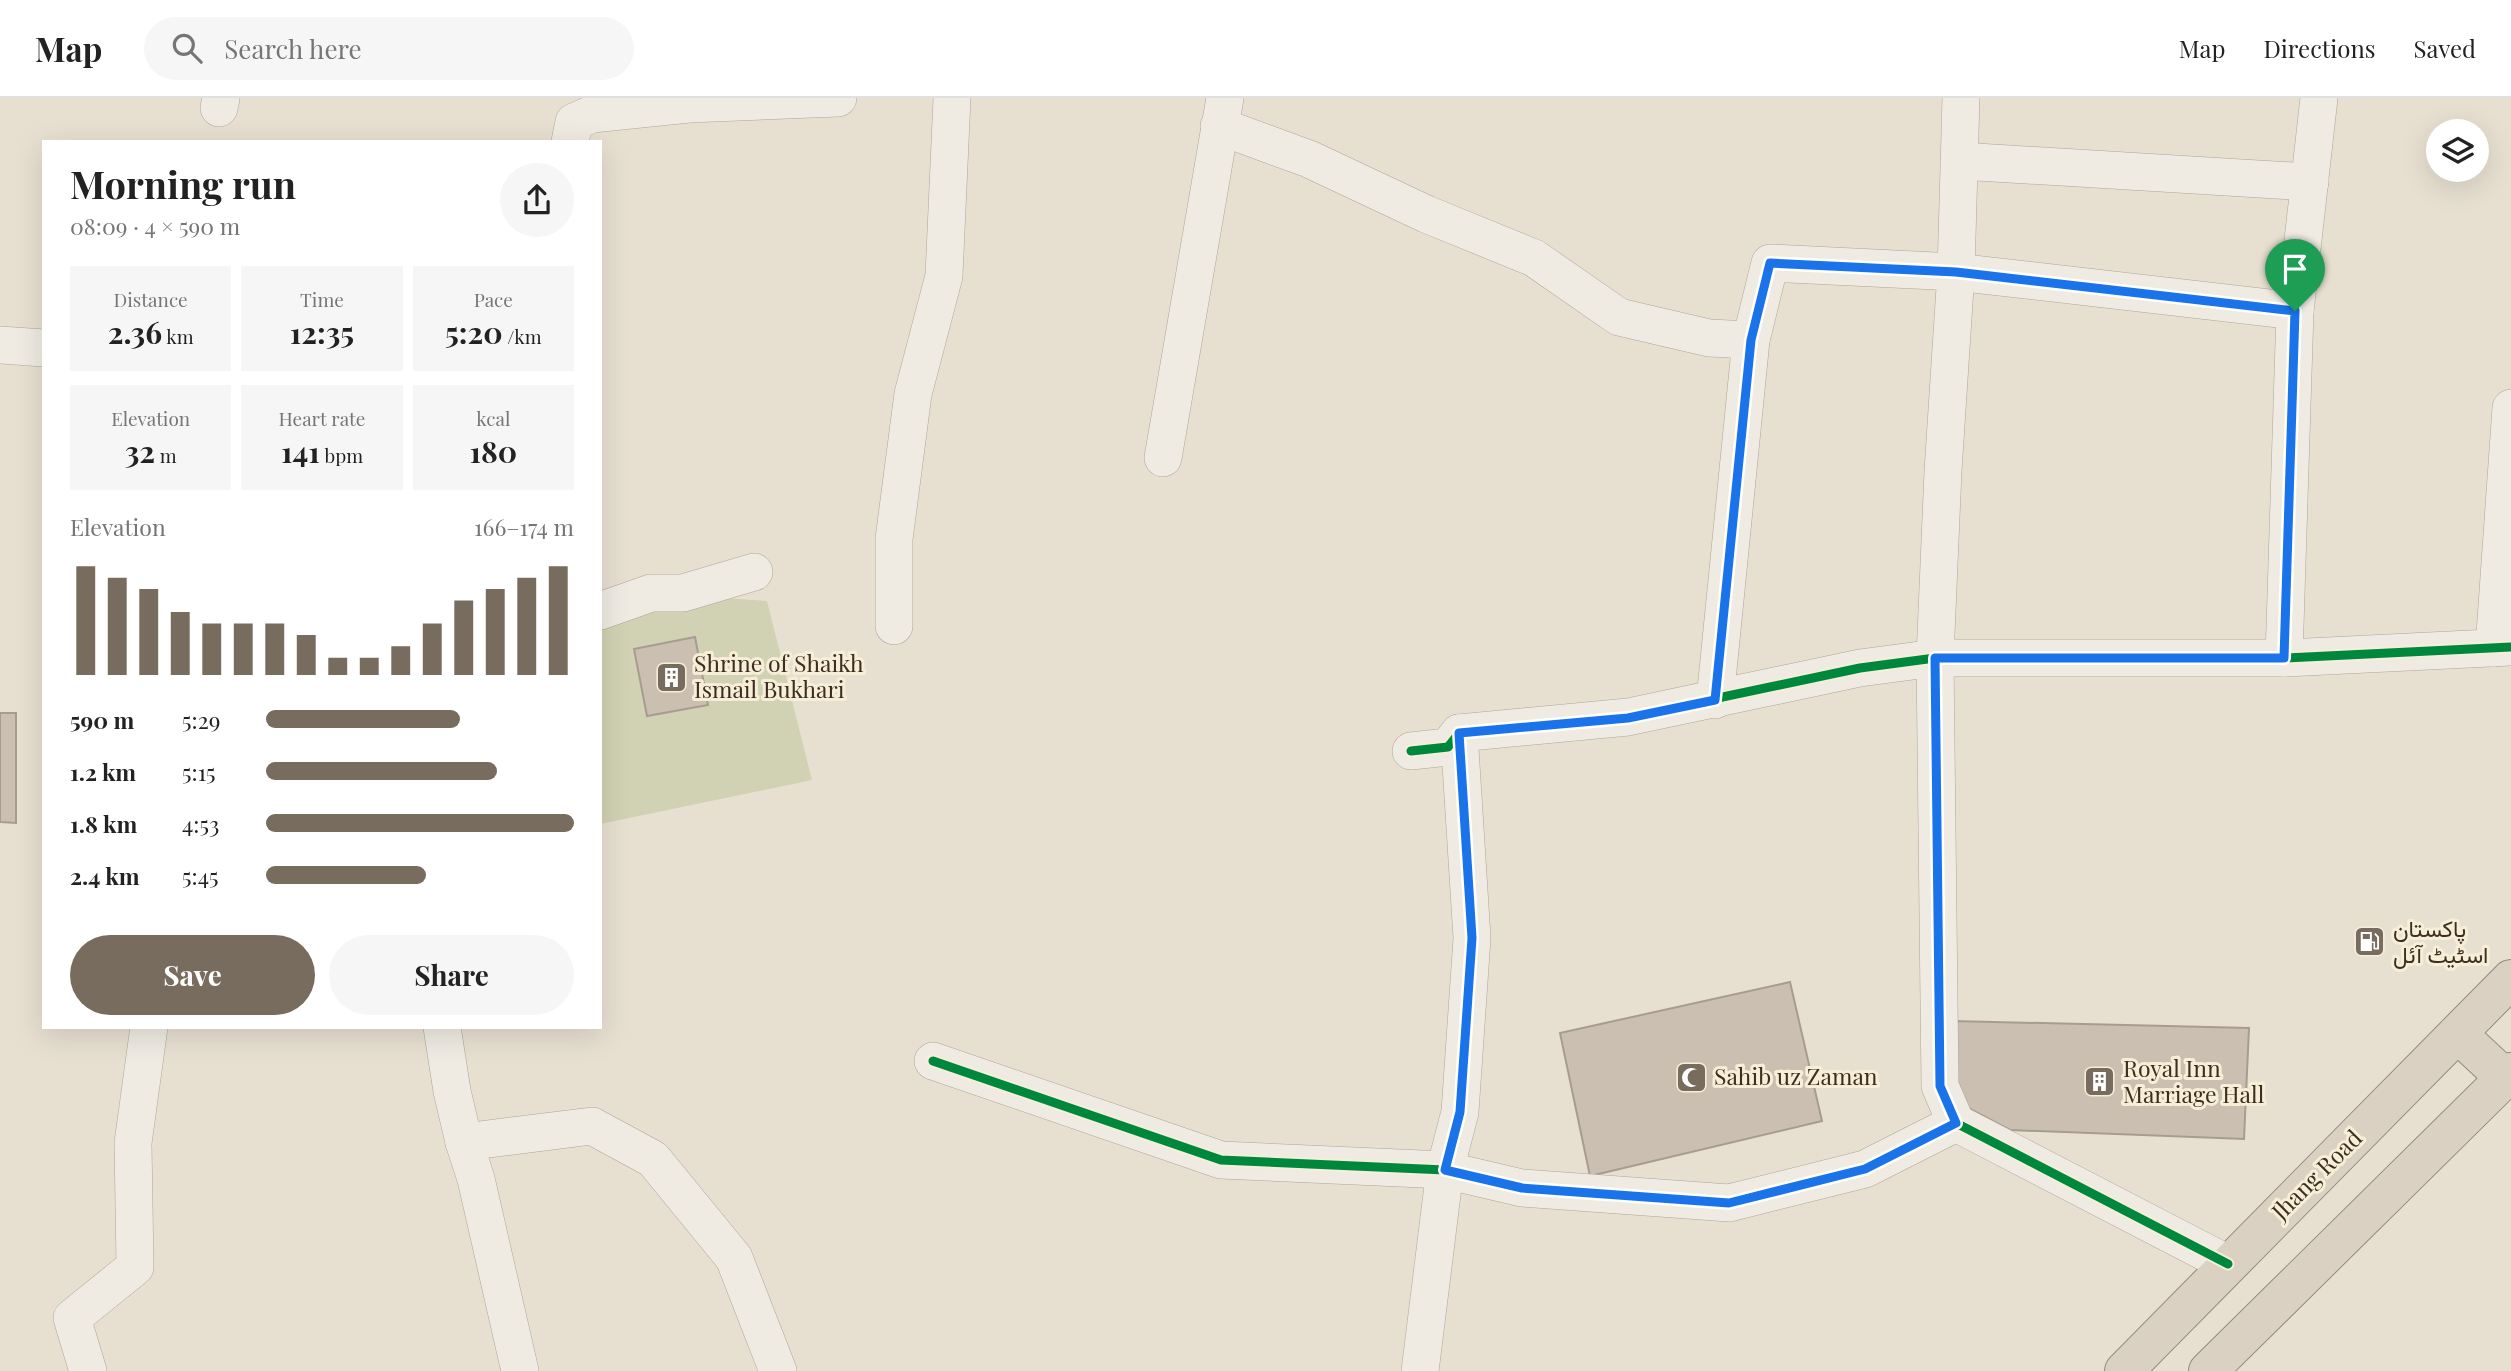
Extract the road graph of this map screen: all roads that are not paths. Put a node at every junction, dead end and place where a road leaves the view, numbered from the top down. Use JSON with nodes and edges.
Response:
{"nodes":[{"id":1,"x":838,"y":98,"type":"edge"},
{"id":2,"x":952,"y":98,"type":"edge"},
{"id":3,"x":1961,"y":98,"type":"edge"},
{"id":4,"x":2319,"y":98,"type":"edge"},
{"id":5,"x":689,"y":101,"type":"edge"},
{"id":6,"x":1222,"y":112,"type":"edge"},
{"id":7,"x":570,"y":140,"type":"edge"},
{"id":8,"x":1960,"y":161,"type":"junction"},
{"id":9,"x":2310,"y":182,"type":"junction"},
{"id":10,"x":1956,"y":272,"type":"junction"},
{"id":11,"x":2295,"y":311,"type":"junction"},
{"id":12,"x":1751,"y":340,"type":"junction"},
{"id":13,"x":0,"y":345,"type":"edge"},
{"id":14,"x":42,"y":348,"type":"edge"},
{"id":15,"x":2511,"y":408,"type":"edge"},
{"id":16,"x":1163,"y":458,"type":"dead end"},
{"id":17,"x":754,"y":572,"type":"dead end"},
{"id":18,"x":602,"y":610,"type":"edge"},
{"id":19,"x":894,"y":626,"type":"dead end"},
{"id":20,"x":2502,"y":647,"type":"edge"},
{"id":21,"x":1935,"y":658,"type":"junction"},
{"id":22,"x":2284,"y":658,"type":"junction"},
{"id":23,"x":1715,"y":700,"type":"junction"},
{"id":24,"x":1459,"y":733,"type":"junction"},
{"id":25,"x":1411,"y":751,"type":"dead end"},
{"id":26,"x":2511,"y":979,"type":"edge"},
{"id":27,"x":149,"y":1029,"type":"edge"},
{"id":28,"x":442,"y":1029,"type":"edge"},
{"id":29,"x":2458,"y":1034,"type":"junction"},
{"id":30,"x":933,"y":1062,"type":"dead end"},
{"id":31,"x":2508,"y":1075,"type":"edge"},
{"id":32,"x":1956,"y":1123,"type":"junction"},
{"id":33,"x":464,"y":1142,"type":"junction"},
{"id":34,"x":1445,"y":1170,"type":"junction"},
{"id":35,"x":2228,"y":1264,"type":"junction"},
{"id":36,"x":88,"y":1371,"type":"edge"},
{"id":37,"x":520,"y":1371,"type":"edge"},
{"id":38,"x":778,"y":1371,"type":"edge"},
{"id":39,"x":1420,"y":1371,"type":"edge"},
{"id":40,"x":2124,"y":1371,"type":"edge"},
{"id":41,"x":2208,"y":1371,"type":"edge"}],
"edges":[{"from":1,"to":5,"type":"street"},
{"from":2,"to":19,"type":"street"},
{"from":3,"to":8,"type":"street"},
{"from":4,"to":9,"type":"street"},
{"from":5,"to":7,"type":"street"},
{"from":6,"to":12,"type":"street"},
{"from":6,"to":16,"type":"street"},
{"from":8,"to":9,"type":"street"},
{"from":8,"to":10,"type":"street"},
{"from":9,"to":11,"type":"street"},
{"from":10,"to":11,"type":"street"},
{"from":10,"to":12,"type":"street"},
{"from":10,"to":21,"type":"street"},
{"from":11,"to":22,"type":"street"},
{"from":12,"to":23,"type":"street"},
{"from":13,"to":14,"type":"street"},
{"from":15,"to":20,"type":"street"},
{"from":17,"to":18,"type":"street"},
{"from":20,"to":22,"type":"street"},
{"from":21,"to":22,"type":"street"},
{"from":21,"to":23,"type":"street"},
{"from":21,"to":32,"type":"street"},
{"from":23,"to":24,"type":"street"},
{"from":24,"to":25,"type":"street"},
{"from":24,"to":34,"type":"street"},
{"from":26,"to":29,"type":"highway","name":"Jhang Road"},
{"from":27,"to":36,"type":"street"},
{"from":28,"to":33,"type":"street"},
{"from":29,"to":31,"type":"highway"},
{"from":29,"to":35,"type":"highway","name":"Jhang Road"},
{"from":30,"to":34,"type":"street"},
{"from":31,"to":41,"type":"highway"},
{"from":32,"to":34,"type":"street"},
{"from":32,"to":35,"type":"street"},
{"from":33,"to":37,"type":"street"},
{"from":33,"to":38,"type":"street"},
{"from":34,"to":39,"type":"street"},
{"from":35,"to":40,"type":"highway","name":"Jhang Road"}]}
